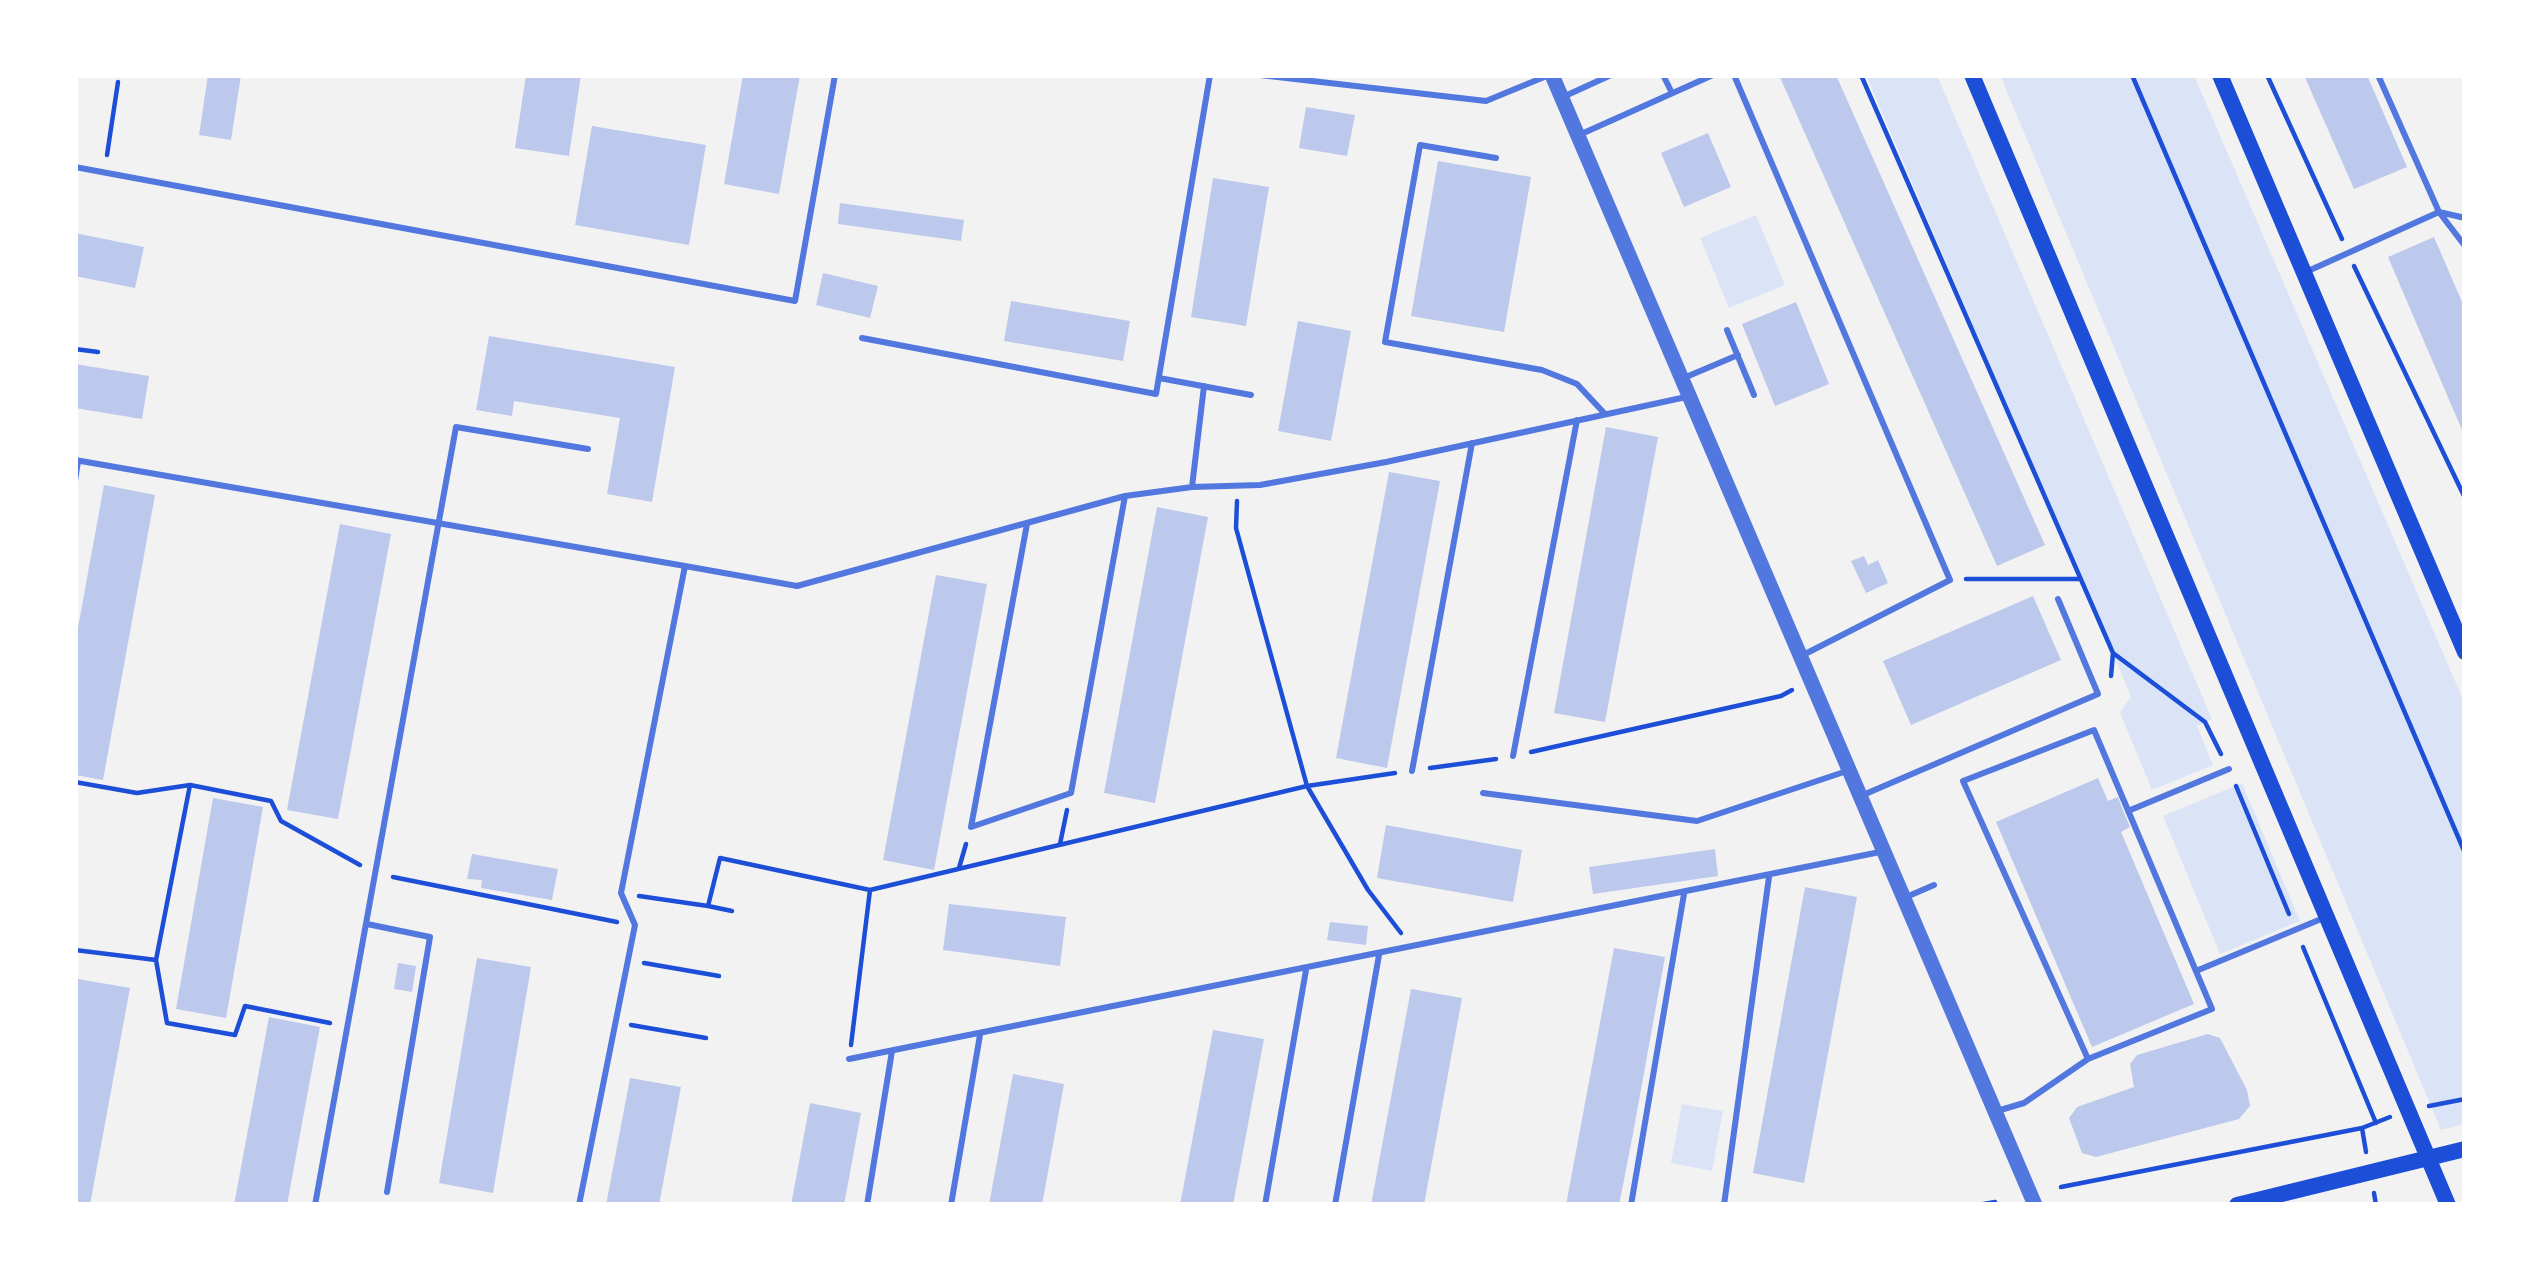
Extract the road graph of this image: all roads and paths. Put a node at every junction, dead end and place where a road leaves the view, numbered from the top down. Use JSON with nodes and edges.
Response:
{"nodes":[{"id":1,"x":835,"y":75,"type":"edge"},
{"id":2,"x":1210,"y":75,"type":"edge"},
{"id":3,"x":1259,"y":75,"type":"edge"},
{"id":4,"x":1551,"y":75,"type":"edge"},
{"id":5,"x":1611,"y":75,"type":"edge"},
{"id":6,"x":1663,"y":75,"type":"edge"},
{"id":7,"x":1713,"y":75,"type":"edge"},
{"id":8,"x":1734,"y":75,"type":"edge"},
{"id":9,"x":1861,"y":75,"type":"edge"},
{"id":10,"x":1972,"y":75,"type":"edge"},
{"id":11,"x":2132,"y":75,"type":"edge"},
{"id":12,"x":2220,"y":75,"type":"edge"},
{"id":13,"x":2267,"y":75,"type":"edge"},
{"id":14,"x":2378,"y":75,"type":"edge"},
{"id":15,"x":118,"y":82,"type":"dead end"},
{"id":16,"x":1672,"y":93,"type":"junction"},
{"id":17,"x":1562,"y":97,"type":"junction"},
{"id":18,"x":1578,"y":135,"type":"junction"},
{"id":19,"x":1496,"y":158,"type":"dead end"},
{"id":20,"x":75,"y":167,"type":"edge"},
{"id":21,"x":105,"y":173,"type":"junction"},
{"id":22,"x":2439,"y":212,"type":"junction"},
{"id":23,"x":2465,"y":218,"type":"edge"},
{"id":24,"x":2465,"y":246,"type":"edge"},
{"id":25,"x":2348,"y":254,"type":"junction"},
{"id":26,"x":2306,"y":272,"type":"junction"},
{"id":27,"x":1727,"y":330,"type":"dead end"},
{"id":28,"x":862,"y":338,"type":"dead end"},
{"id":29,"x":75,"y":349,"type":"edge"},
{"id":30,"x":98,"y":352,"type":"dead end"},
{"id":31,"x":1738,"y":356,"type":"junction"},
{"id":32,"x":1159,"y":378,"type":"junction"},
{"id":33,"x":1683,"y":379,"type":"junction"},
{"id":34,"x":1204,"y":386,"type":"junction"},
{"id":35,"x":1252,"y":395,"type":"dead end"},
{"id":36,"x":1754,"y":395,"type":"dead end"},
{"id":37,"x":1690,"y":396,"type":"junction"},
{"id":38,"x":1605,"y":414,"type":"junction"},
{"id":39,"x":1577,"y":420,"type":"junction"},
{"id":40,"x":1472,"y":443,"type":"junction"},
{"id":41,"x":588,"y":448,"type":"dead end"},
{"id":42,"x":77,"y":461,"type":"edge"},
{"id":43,"x":75,"y":481,"type":"edge"},
{"id":44,"x":1238,"y":484,"type":"junction"},
{"id":45,"x":1192,"y":487,"type":"junction"},
{"id":46,"x":1126,"y":496,"type":"junction"},
{"id":47,"x":2465,"y":498,"type":"edge"},
{"id":48,"x":440,"y":524,"type":"junction"},
{"id":49,"x":1027,"y":524,"type":"junction"},
{"id":50,"x":686,"y":566,"type":"junction"},
{"id":51,"x":1950,"y":580,"type":"junction"},
{"id":52,"x":2058,"y":599,"type":"dead end"},
{"id":53,"x":2465,"y":652,"type":"edge"},
{"id":54,"x":2113,"y":653,"type":"dead end"},
{"id":55,"x":1799,"y":657,"type":"junction"},
{"id":56,"x":1792,"y":690,"type":"dead end"},
{"id":57,"x":1513,"y":757,"type":"junction"},
{"id":58,"x":2229,"y":769,"type":"junction"},
{"id":59,"x":1849,"y":770,"type":"junction"},
{"id":60,"x":1412,"y":771,"type":"junction"},
{"id":61,"x":75,"y":782,"type":"edge"},
{"id":62,"x":190,"y":785,"type":"junction"},
{"id":63,"x":1307,"y":785,"type":"junction"},
{"id":64,"x":1071,"y":793,"type":"junction"},
{"id":65,"x":1483,"y":793,"type":"dead end"},
{"id":66,"x":1860,"y":796,"type":"junction"},
{"id":67,"x":2128,"y":811,"type":"junction"},
{"id":68,"x":970,"y":827,"type":"junction"},
{"id":69,"x":1060,"y":844,"type":"junction"},
{"id":70,"x":1883,"y":851,"type":"junction"},
{"id":71,"x":2465,"y":853,"type":"edge"},
{"id":72,"x":959,"y":868,"type":"junction"},
{"id":73,"x":377,"y":874,"type":"junction"},
{"id":74,"x":1769,"y":877,"type":"junction"},
{"id":75,"x":1934,"y":885,"type":"dead end"},
{"id":76,"x":870,"y":890,"type":"junction"},
{"id":77,"x":621,"y":893,"type":"junction"},
{"id":78,"x":1684,"y":894,"type":"junction"},
{"id":79,"x":1904,"y":898,"type":"junction"},
{"id":80,"x":708,"y":906,"type":"junction"},
{"id":81,"x":732,"y":911,"type":"dead end"},
{"id":82,"x":2327,"y":917,"type":"junction"},
{"id":83,"x":367,"y":924,"type":"junction"},
{"id":84,"x":635,"y":925,"type":"junction"},
{"id":85,"x":2296,"y":930,"type":"junction"},
{"id":86,"x":1412,"y":948,"type":"junction"},
{"id":87,"x":75,"y":950,"type":"edge"},
{"id":88,"x":1379,"y":955,"type":"junction"},
{"id":89,"x":156,"y":960,"type":"junction"},
{"id":90,"x":626,"y":960,"type":"junction"},
{"id":91,"x":1306,"y":970,"type":"junction"},
{"id":92,"x":2196,"y":971,"type":"junction"},
{"id":93,"x":719,"y":976,"type":"dead end"},
{"id":94,"x":613,"y":1022,"type":"junction"},
{"id":95,"x":348,"y":1027,"type":"junction"},
{"id":96,"x":980,"y":1035,"type":"junction"},
{"id":97,"x":706,"y":1038,"type":"dead end"},
{"id":98,"x":892,"y":1052,"type":"junction"},
{"id":99,"x":849,"y":1059,"type":"joint"},
{"id":100,"x":2088,"y":1059,"type":"junction"},
{"id":101,"x":1996,"y":1112,"type":"junction"},
{"id":102,"x":2376,"y":1123,"type":"dead end"},
{"id":103,"x":2465,"y":1149,"type":"edge"},
{"id":104,"x":2429,"y":1158,"type":"junction"},
{"id":105,"x":2371,"y":1173,"type":"junction"},
{"id":106,"x":2061,"y":1187,"type":"dead end"},
{"id":107,"x":387,"y":1192,"type":"dead end"},
{"id":108,"x":1995,"y":1202,"type":"dead end"},
{"id":109,"x":315,"y":1205,"type":"edge"},
{"id":110,"x":579,"y":1205,"type":"edge"},
{"id":111,"x":867,"y":1205,"type":"edge"},
{"id":112,"x":950,"y":1205,"type":"edge"},
{"id":113,"x":1265,"y":1205,"type":"edge"},
{"id":114,"x":1335,"y":1205,"type":"edge"},
{"id":115,"x":1630,"y":1205,"type":"edge"},
{"id":116,"x":1724,"y":1205,"type":"edge"},
{"id":117,"x":1978,"y":1205,"type":"edge"},
{"id":118,"x":2035,"y":1205,"type":"edge"},
{"id":119,"x":2237,"y":1205,"type":"edge"},
{"id":120,"x":2376,"y":1205,"type":"edge"},
{"id":121,"x":2449,"y":1205,"type":"edge"}],
"edges":[{"from":1,"to":21,"type":"lane"},
{"from":2,"to":32,"type":"lane"},
{"from":3,"to":4,"type":"lane"},
{"from":4,"to":17,"type":"street"},
{"from":5,"to":17,"type":"lane"},
{"from":6,"to":16,"type":"lane"},
{"from":7,"to":16,"type":"lane"},
{"from":8,"to":51,"type":"lane"},
{"from":9,"to":51,"type":"path"},
{"from":10,"to":82,"type":"main road"},
{"from":11,"to":71,"type":"path"},
{"from":12,"to":26,"type":"main road"},
{"from":13,"to":25,"type":"path"},
{"from":14,"to":22,"type":"lane"},
{"from":15,"to":21,"type":"path"},
{"from":16,"to":18,"type":"lane"},
{"from":17,"to":18,"type":"street"},
{"from":18,"to":33,"type":"street"},
{"from":19,"to":38,"type":"lane"},
{"from":20,"to":21,"type":"lane"},
{"from":22,"to":23,"type":"lane"},
{"from":22,"to":24,"type":"lane"},
{"from":22,"to":25,"type":"lane"},
{"from":25,"to":26,"type":"lane"},
{"from":25,"to":47,"type":"path"},
{"from":26,"to":53,"type":"main road"},
{"from":27,"to":31,"type":"lane"},
{"from":28,"to":32,"type":"lane"},
{"from":29,"to":30,"type":"path"},
{"from":31,"to":33,"type":"lane"},
{"from":31,"to":36,"type":"lane"},
{"from":32,"to":34,"type":"lane"},
{"from":33,"to":37,"type":"street"},
{"from":34,"to":35,"type":"lane"},
{"from":34,"to":45,"type":"lane"},
{"from":37,"to":38,"type":"lane"},
{"from":37,"to":55,"type":"street"},
{"from":38,"to":39,"type":"lane"},
{"from":39,"to":40,"type":"lane"},
{"from":39,"to":57,"type":"lane"},
{"from":40,"to":44,"type":"lane"},
{"from":40,"to":60,"type":"lane"},
{"from":41,"to":48,"type":"lane"},
{"from":42,"to":43,"type":"lane"},
{"from":42,"to":48,"type":"lane"},
{"from":44,"to":45,"type":"lane"},
{"from":44,"to":63,"type":"path"},
{"from":45,"to":46,"type":"lane"},
{"from":46,"to":49,"type":"lane"},
{"from":46,"to":64,"type":"lane"},
{"from":48,"to":50,"type":"lane"},
{"from":48,"to":73,"type":"lane"},
{"from":49,"to":50,"type":"lane"},
{"from":49,"to":68,"type":"lane"},
{"from":50,"to":77,"type":"lane"},
{"from":51,"to":55,"type":"lane"},
{"from":52,"to":66,"type":"lane"},
{"from":54,"to":58,"type":"path"},
{"from":55,"to":59,"type":"street"},
{"from":56,"to":57,"type":"path"},
{"from":57,"to":60,"type":"path"},
{"from":58,"to":67,"type":"lane"},
{"from":58,"to":85,"type":"path"},
{"from":59,"to":65,"type":"lane"},
{"from":59,"to":66,"type":"street"},
{"from":60,"to":63,"type":"path"},
{"from":61,"to":62,"type":"path"},
{"from":62,"to":73,"type":"path"},
{"from":62,"to":89,"type":"path"},
{"from":63,"to":69,"type":"path"},
{"from":63,"to":86,"type":"path"},
{"from":64,"to":68,"type":"lane"},
{"from":64,"to":69,"type":"path"},
{"from":66,"to":70,"type":"street"},
{"from":67,"to":92,"type":"lane"},
{"from":67,"to":100,"type":"lane"},
{"from":68,"to":72,"type":"path"},
{"from":69,"to":72,"type":"path"},
{"from":70,"to":74,"type":"lane"},
{"from":70,"to":79,"type":"street"},
{"from":72,"to":76,"type":"path"},
{"from":73,"to":83,"type":"lane"},
{"from":73,"to":84,"type":"path"},
{"from":74,"to":78,"type":"lane"},
{"from":74,"to":116,"type":"lane"},
{"from":75,"to":79,"type":"lane"},
{"from":76,"to":80,"type":"path"},
{"from":76,"to":99,"type":"path"},
{"from":77,"to":80,"type":"path"},
{"from":77,"to":84,"type":"lane"},
{"from":78,"to":86,"type":"lane"},
{"from":78,"to":115,"type":"lane"},
{"from":79,"to":101,"type":"street"},
{"from":80,"to":81,"type":"path"},
{"from":82,"to":85,"type":"lane"},
{"from":82,"to":104,"type":"main road"},
{"from":83,"to":95,"type":"lane"},
{"from":83,"to":107,"type":"lane"},
{"from":84,"to":90,"type":"lane"},
{"from":85,"to":92,"type":"lane"},
{"from":85,"to":102,"type":"path"},
{"from":86,"to":88,"type":"lane"},
{"from":87,"to":89,"type":"path"},
{"from":88,"to":91,"type":"lane"},
{"from":88,"to":114,"type":"lane"},
{"from":89,"to":95,"type":"path"},
{"from":90,"to":93,"type":"path"},
{"from":90,"to":94,"type":"lane"},
{"from":91,"to":96,"type":"lane"},
{"from":91,"to":113,"type":"lane"},
{"from":92,"to":100,"type":"lane"},
{"from":94,"to":97,"type":"path"},
{"from":94,"to":110,"type":"lane"},
{"from":95,"to":109,"type":"lane"},
{"from":96,"to":98,"type":"lane"},
{"from":96,"to":112,"type":"lane"},
{"from":98,"to":99,"type":"lane"},
{"from":98,"to":111,"type":"lane"},
{"from":100,"to":101,"type":"lane"},
{"from":101,"to":118,"type":"street"},
{"from":103,"to":104,"type":"main road"},
{"from":104,"to":105,"type":"main road"},
{"from":104,"to":121,"type":"main road"},
{"from":105,"to":106,"type":"path"},
{"from":105,"to":119,"type":"main road"},
{"from":105,"to":120,"type":"path"},
{"from":108,"to":117,"type":"path"}]}
